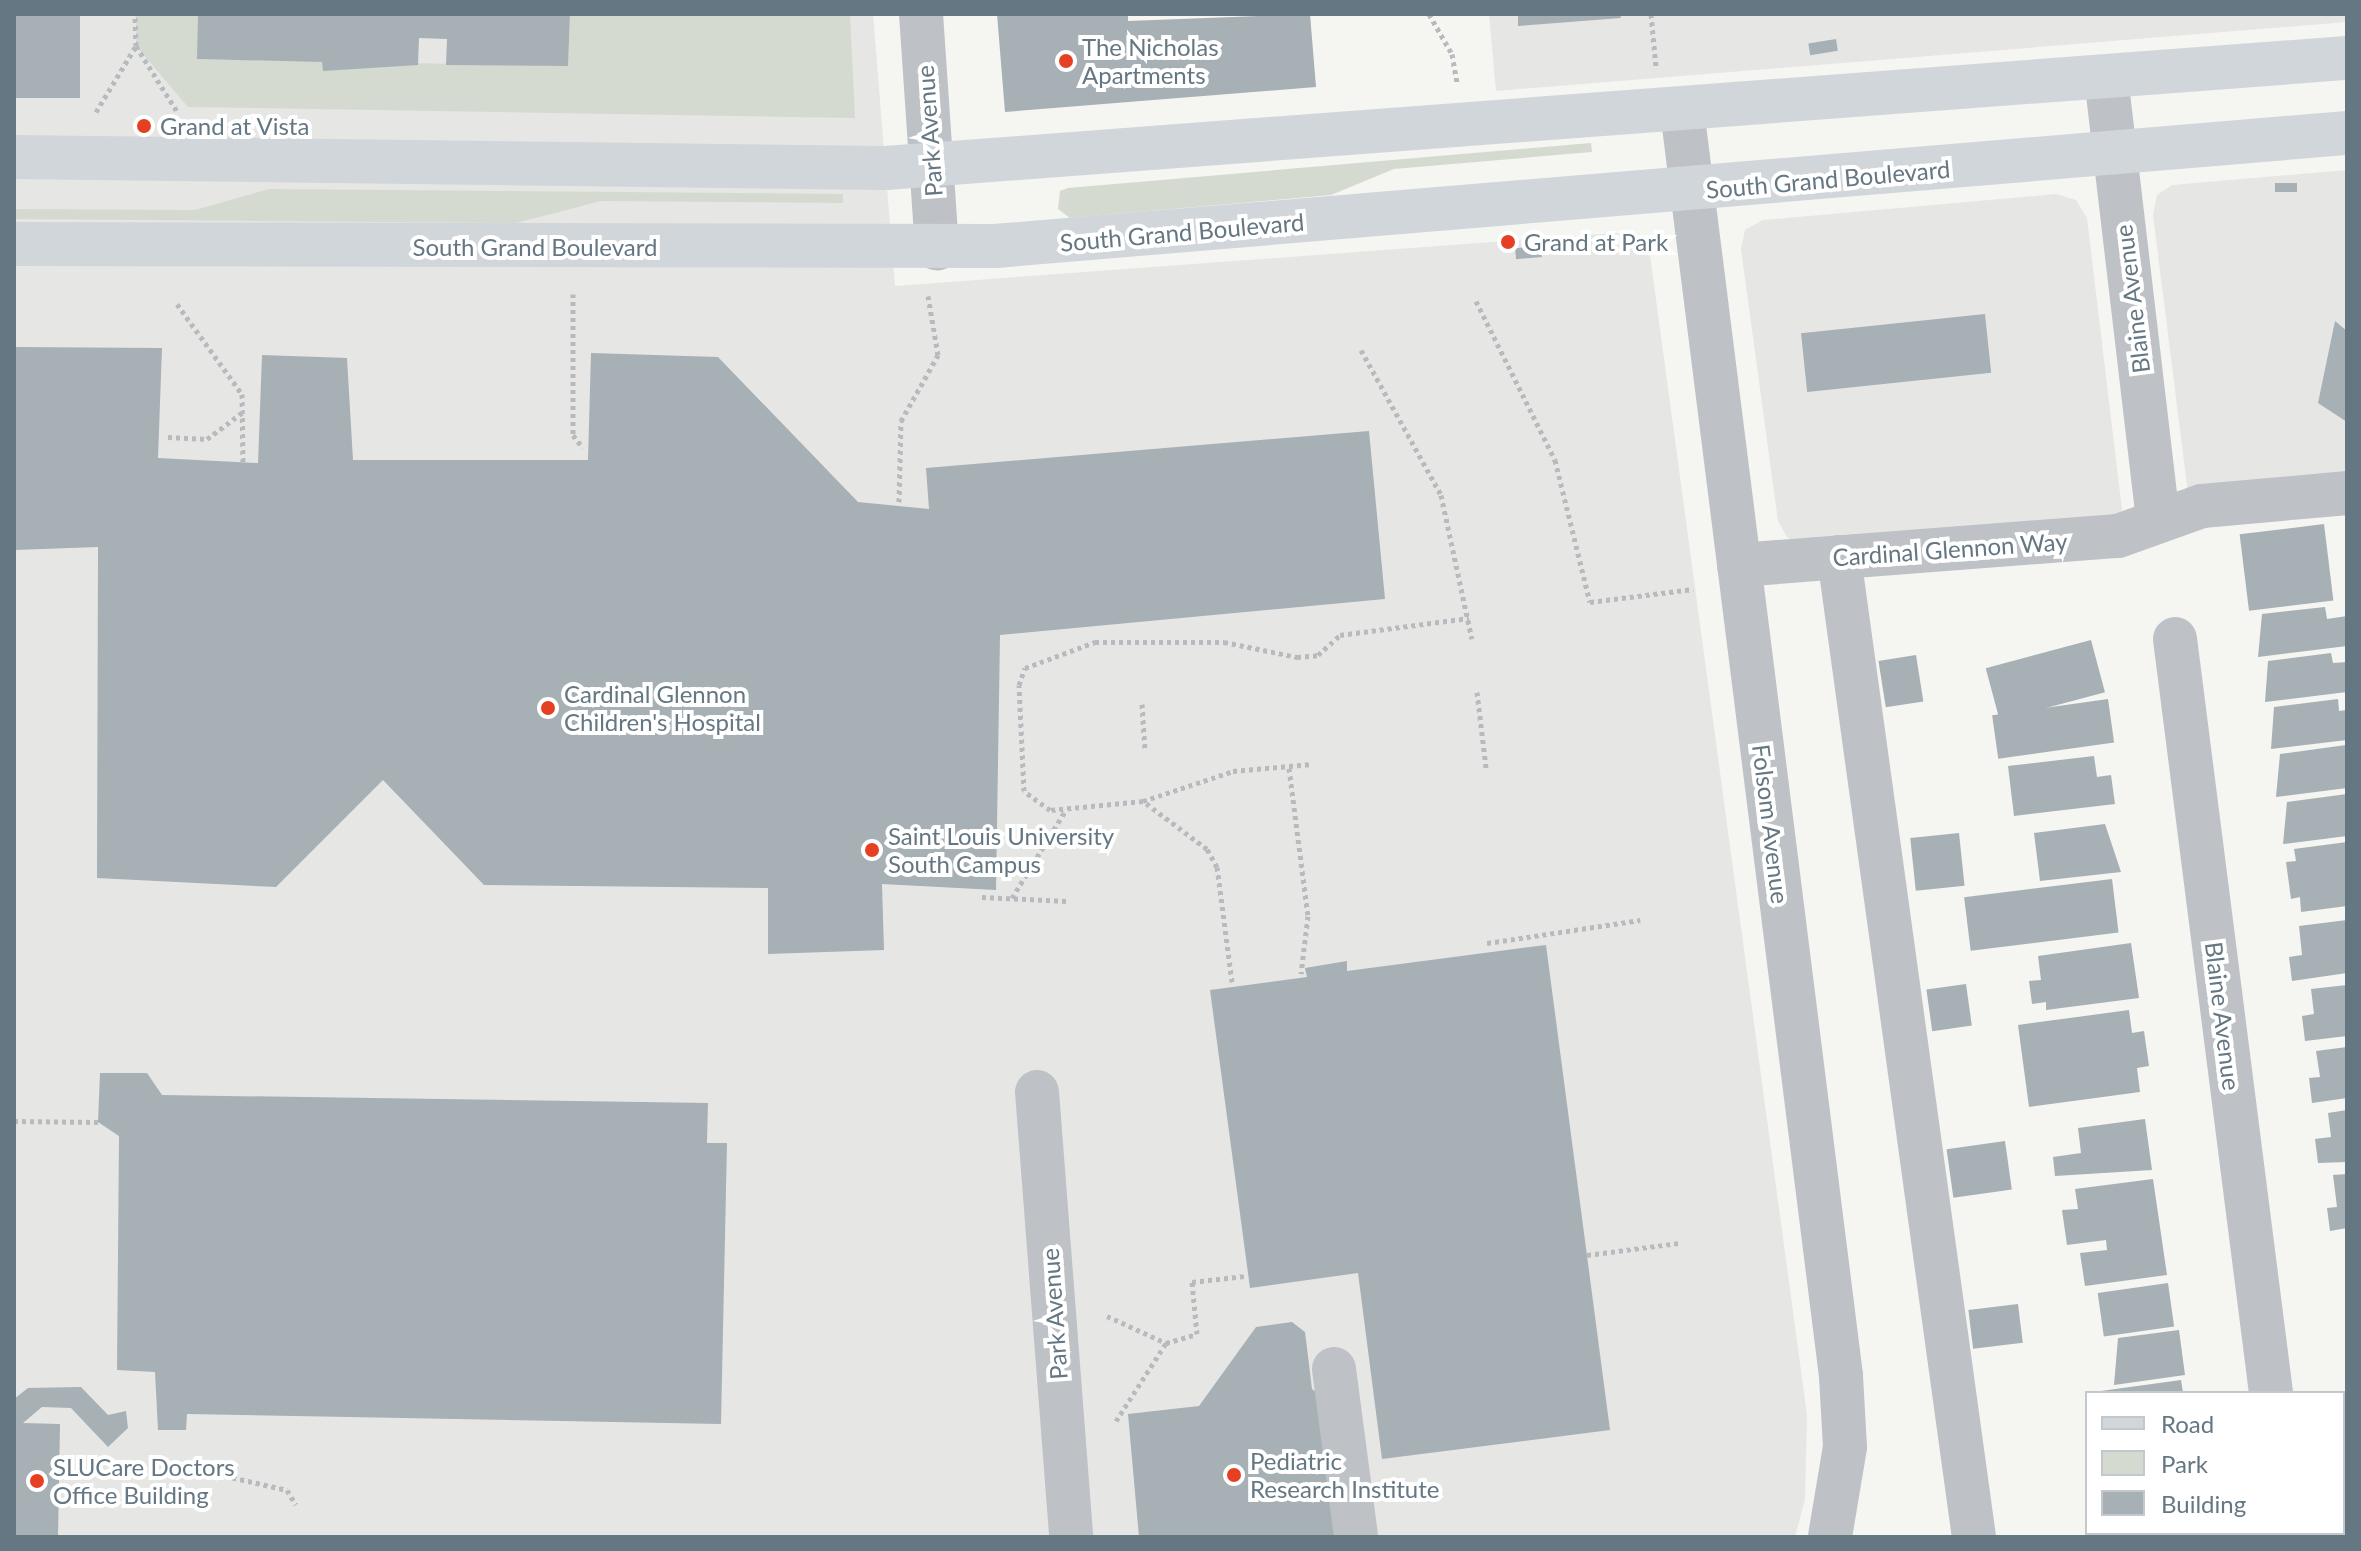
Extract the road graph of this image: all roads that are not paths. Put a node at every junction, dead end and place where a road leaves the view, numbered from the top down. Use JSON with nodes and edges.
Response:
{"nodes":[{"id":1,"x":921,"y":14,"type":"edge"},
{"id":2,"x":2347,"y":58,"type":"edge"},
{"id":3,"x":2106,"y":77,"type":"junction"},
{"id":4,"x":1682,"y":110,"type":"junction"},
{"id":5,"x":2347,"y":133,"type":"edge"},
{"id":6,"x":2115,"y":156,"type":"junction"},
{"id":7,"x":14,"y":157,"type":"edge"},
{"id":8,"x":932,"y":166,"type":"junction"},
{"id":9,"x":1690,"y":190,"type":"junction"},
{"id":10,"x":14,"y":244,"type":"edge"},
{"id":11,"x":937,"y":248,"type":"junction"},
{"id":12,"x":2347,"y":493,"type":"edge"},
{"id":13,"x":2158,"y":521,"type":"junction"},
{"id":14,"x":1839,"y":557,"type":"junction"},
{"id":15,"x":1739,"y":565,"type":"junction"},
{"id":16,"x":2175,"y":639,"type":"dead end"},
{"id":17,"x":1037,"y":1092,"type":"dead end"},
{"id":18,"x":1334,"y":1369,"type":"dead end"},
{"id":19,"x":2271,"y":1391,"type":"edge"},
{"id":20,"x":1071,"y":1537,"type":"edge"},
{"id":21,"x":1356,"y":1537,"type":"edge"},
{"id":22,"x":1830,"y":1537,"type":"edge"},
{"id":23,"x":1974,"y":1537,"type":"edge"}],
"edges":[{"from":1,"to":8,"type":"street","name":"Park Avenue"},
{"from":2,"to":3,"type":"main road"},
{"from":3,"to":4,"type":"main road"},
{"from":3,"to":6,"type":"street","name":"Blaine Avenue"},
{"from":4,"to":8,"type":"main road"},
{"from":4,"to":9,"type":"street","name":"Folsom Avenue"},
{"from":5,"to":6,"type":"main road","name":"South Grand Boulevard"},
{"from":6,"to":9,"type":"main road","name":"South Grand Boulevard"},
{"from":6,"to":13,"type":"street","name":"Blaine Avenue"},
{"from":7,"to":8,"type":"main road"},
{"from":8,"to":11,"type":"street","name":"Park Avenue"},
{"from":9,"to":11,"type":"main road","name":"South Grand Boulevard"},
{"from":9,"to":15,"type":"street","name":"Folsom Avenue"},
{"from":10,"to":11,"type":"main road","name":"South Grand Boulevard"},
{"from":12,"to":13,"type":"street","name":"Cardinal Glennon Way"},
{"from":13,"to":14,"type":"street","name":"Cardinal Glennon Way"},
{"from":14,"to":15,"type":"street","name":"Cardinal Glennon Way"},
{"from":14,"to":23,"type":"street"},
{"from":15,"to":22,"type":"street","name":"Folsom Avenue"},
{"from":16,"to":19,"type":"street","name":"Blaine Avenue"},
{"from":17,"to":20,"type":"street","name":"Park Avenue"},
{"from":18,"to":21,"type":"street"}]}
